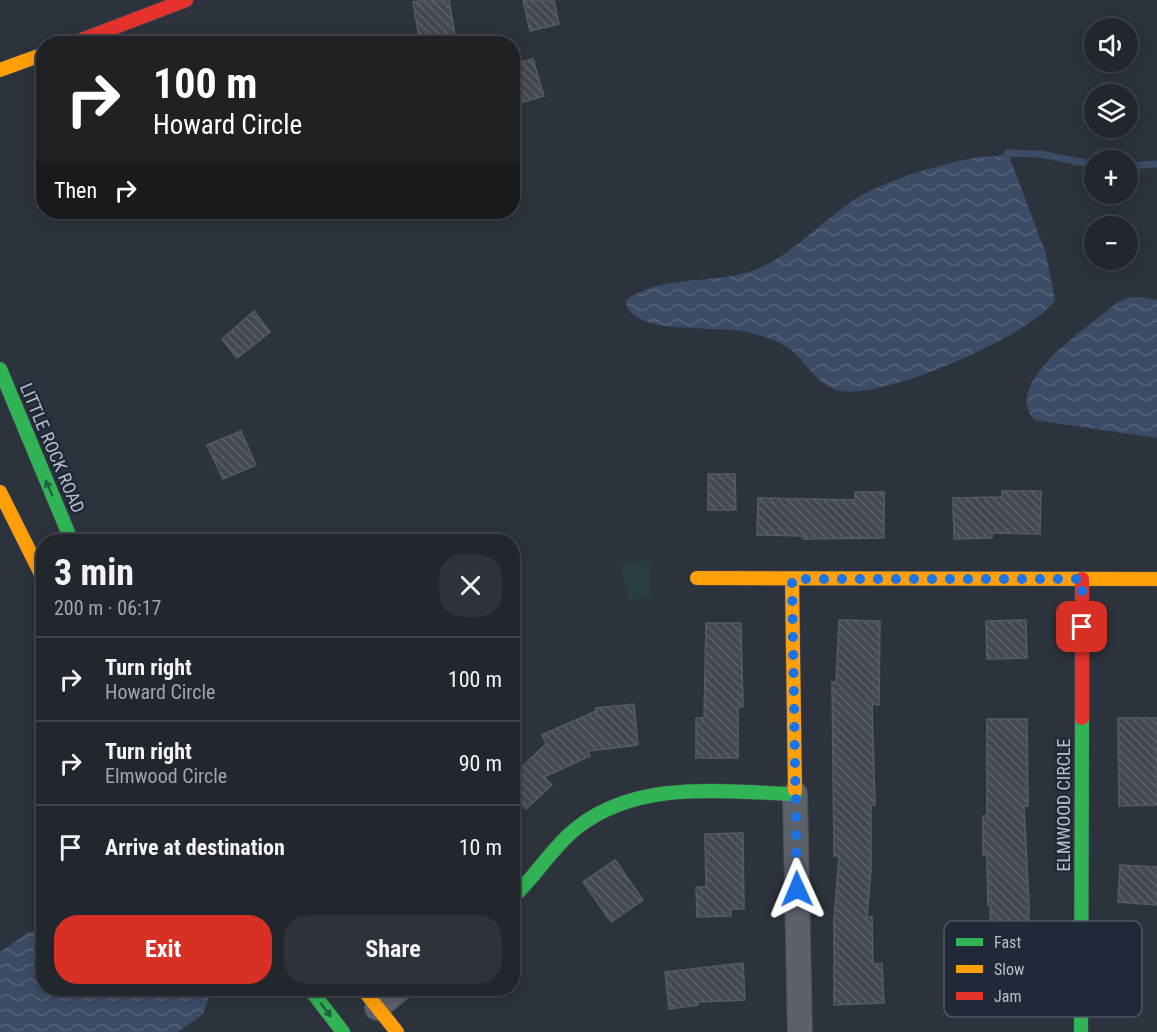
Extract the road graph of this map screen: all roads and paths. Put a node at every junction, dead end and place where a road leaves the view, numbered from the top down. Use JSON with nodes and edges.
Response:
{"nodes":[{"id":1,"x":186,"y":0,"type":"edge"},
{"id":2,"x":92,"y":36,"type":"edge"},
{"id":3,"x":36,"y":57,"type":"edge"},
{"id":4,"x":0,"y":70,"type":"edge"},
{"id":5,"x":0,"y":369,"type":"edge"},
{"id":6,"x":0,"y":492,"type":"edge"},
{"id":7,"x":69,"y":534,"type":"edge"},
{"id":8,"x":36,"y":564,"type":"edge"},
{"id":9,"x":697,"y":578,"type":"dead end"},
{"id":10,"x":792,"y":579,"type":"junction"},
{"id":11,"x":1082,"y":579,"type":"junction"},
{"id":12,"x":1157,"y":579,"type":"edge"},
{"id":13,"x":795,"y":794,"type":"junction"},
{"id":14,"x":520,"y":891,"type":"edge"},
{"id":15,"x":1081,"y":921,"type":"edge"},
{"id":16,"x":315,"y":996,"type":"edge"},
{"id":17,"x":368,"y":996,"type":"edge"},
{"id":18,"x":391,"y":996,"type":"edge"},
{"id":19,"x":377,"y":1008,"type":"junction"},
{"id":20,"x":1081,"y":1017,"type":"edge"},
{"id":21,"x":343,"y":1032,"type":"edge"},
{"id":22,"x":397,"y":1032,"type":"edge"},
{"id":23,"x":800,"y":1032,"type":"edge"},
{"id":24,"x":1081,"y":1032,"type":"edge"}],
"edges":[{"from":1,"to":2,"type":"street"},
{"from":3,"to":4,"type":"street"},
{"from":7,"to":5,"type":"street","name":"LITTLE ROCK ROAD","one_way":true},
{"from":6,"to":8,"type":"street"},
{"from":9,"to":10,"type":"street"},
{"from":10,"to":11,"type":"street"},
{"from":10,"to":13,"type":"street"},
{"from":11,"to":12,"type":"street"},
{"from":11,"to":15,"type":"street","name":"ELMWOOD CIRCLE"},
{"from":13,"to":14,"type":"street"},
{"from":13,"to":23,"type":"street"},
{"from":16,"to":21,"type":"street","one_way":true},
{"from":17,"to":19,"type":"street"},
{"from":18,"to":19,"type":"street"},
{"from":19,"to":22,"type":"street"},
{"from":20,"to":24,"type":"street","name":"ELMWOOD CIRCLE"}]}
